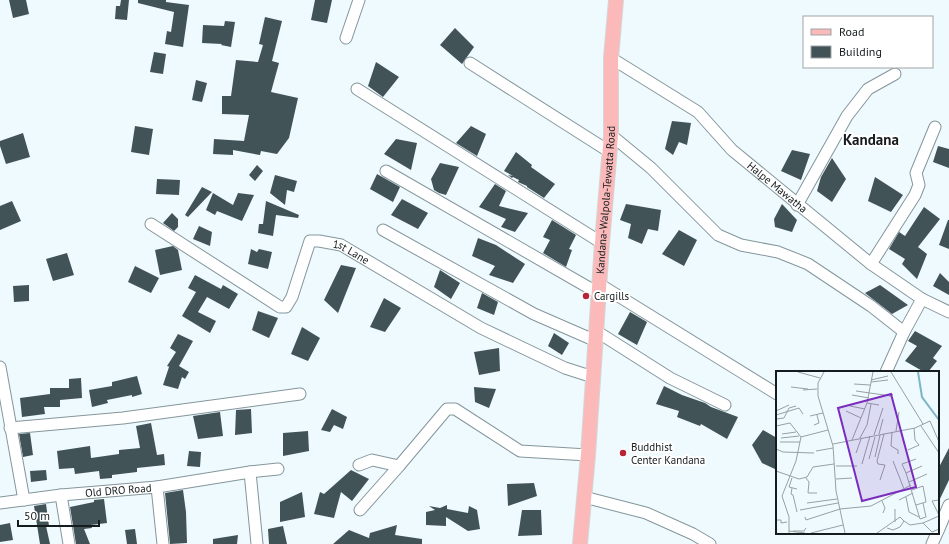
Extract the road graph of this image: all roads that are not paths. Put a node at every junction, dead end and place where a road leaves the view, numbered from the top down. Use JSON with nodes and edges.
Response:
{"nodes":[{"id":1,"x":359,"y":0,"type":"edge"},
{"id":2,"x":616,"y":0,"type":"edge"},
{"id":3,"x":346,"y":38,"type":"dead end"},
{"id":4,"x":611,"y":58,"type":"junction"},
{"id":5,"x":470,"y":63,"type":"dead end"},
{"id":6,"x":895,"y":74,"type":"dead end"},
{"id":7,"x":357,"y":89,"type":"dead end"},
{"id":8,"x":935,"y":127,"type":"dead end"},
{"id":9,"x":611,"y":135,"type":"junction"},
{"id":10,"x":610,"y":152,"type":"junction"},
{"id":11,"x":386,"y":171,"type":"dead end"},
{"id":12,"x":797,"y":205,"type":"junction"},
{"id":13,"x":151,"y":224,"type":"dead end"},
{"id":14,"x":383,"y":230,"type":"dead end"},
{"id":15,"x":602,"y":243,"type":"junction"},
{"id":16,"x":870,"y":264,"type":"junction"},
{"id":17,"x":599,"y":288,"type":"junction"},
{"id":18,"x":922,"y":299,"type":"junction"},
{"id":19,"x":949,"y":312,"type":"edge"},
{"id":20,"x":904,"y":332,"type":"junction"},
{"id":21,"x":596,"y":336,"type":"junction"},
{"id":22,"x":0,"y":367,"type":"edge"},
{"id":23,"x":886,"y":371,"type":"edge"},
{"id":24,"x":593,"y":377,"type":"junction"},
{"id":25,"x":776,"y":393,"type":"edge"},
{"id":26,"x":300,"y":394,"type":"dead end"},
{"id":27,"x":725,"y":405,"type":"dead end"},
{"id":28,"x":10,"y":428,"type":"junction"},
{"id":29,"x":588,"y":455,"type":"junction"},
{"id":30,"x":359,"y":465,"type":"dead end"},
{"id":31,"x":399,"y":466,"type":"junction"},
{"id":32,"x":278,"y":469,"type":"dead end"},
{"id":33,"x":250,"y":472,"type":"junction"},
{"id":34,"x":157,"y":487,"type":"junction"},
{"id":35,"x":61,"y":495,"type":"junction"},
{"id":36,"x":584,"y":497,"type":"junction"},
{"id":37,"x":24,"y":500,"type":"junction"},
{"id":38,"x":0,"y":503,"type":"edge"},
{"id":39,"x":949,"y":505,"type":"edge"},
{"id":40,"x":360,"y":510,"type":"dead end"},
{"id":41,"x":939,"y":530,"type":"edge"},
{"id":42,"x":937,"y":534,"type":"edge"},
{"id":43,"x":69,"y":544,"type":"edge"},
{"id":44,"x":163,"y":544,"type":"edge"},
{"id":45,"x":257,"y":544,"type":"edge"},
{"id":46,"x":580,"y":544,"type":"edge"},
{"id":47,"x":710,"y":544,"type":"edge"},
{"id":48,"x":932,"y":544,"type":"edge"}],
"edges":[{"from":1,"to":3,"type":"street"},
{"from":2,"to":4,"type":"main road","name":"Kandana-Walpola-Tewatta Road"},
{"from":4,"to":9,"type":"main road","name":"Kandana-Walpola-Tewatta Road"},
{"from":4,"to":12,"type":"street","name":"Halpe Mawatha"},
{"from":5,"to":10,"type":"street"},
{"from":6,"to":12,"type":"street"},
{"from":7,"to":15,"type":"street"},
{"from":8,"to":16,"type":"street"},
{"from":9,"to":10,"type":"main road","name":"Kandana-Walpola-Tewatta Road"},
{"from":9,"to":20,"type":"street"},
{"from":10,"to":15,"type":"main road","name":"Kandana-Walpola-Tewatta Road"},
{"from":11,"to":17,"type":"street"},
{"from":12,"to":16,"type":"street","name":"Halpe Mawatha"},
{"from":13,"to":24,"type":"street","name":"1st Lane"},
{"from":14,"to":21,"type":"street"},
{"from":15,"to":17,"type":"main road","name":"Kandana-Walpola-Tewatta Road"},
{"from":16,"to":18,"type":"street","name":"Halpe Mawatha"},
{"from":17,"to":21,"type":"main road","name":"Kandana-Walpola-Tewatta Road"},
{"from":17,"to":25,"type":"street"},
{"from":18,"to":19,"type":"street","name":"Halpe Mawatha"},
{"from":18,"to":20,"type":"street"},
{"from":20,"to":23,"type":"street"},
{"from":21,"to":24,"type":"main road","name":"Kandana-Walpola-Tewatta Road"},
{"from":21,"to":27,"type":"street"},
{"from":22,"to":28,"type":"street"},
{"from":24,"to":29,"type":"main road","name":"Kandana-Walpola-Tewatta Road"},
{"from":26,"to":28,"type":"street"},
{"from":28,"to":37,"type":"street"},
{"from":29,"to":31,"type":"street"},
{"from":29,"to":36,"type":"main road","name":"Kandana-Walpola-Tewatta Road"},
{"from":30,"to":31,"type":"street"},
{"from":31,"to":40,"type":"street"},
{"from":32,"to":33,"type":"street"},
{"from":33,"to":34,"type":"street"},
{"from":33,"to":45,"type":"street"},
{"from":34,"to":35,"type":"street","name":"Old DRO Road"},
{"from":34,"to":44,"type":"street","name":"Old DRO Road"},
{"from":35,"to":37,"type":"street","name":"Old DRO Road"},
{"from":35,"to":43,"type":"street"},
{"from":36,"to":46,"type":"main road","name":"Kandana-Walpola-Tewatta Road"},
{"from":36,"to":47,"type":"street"},
{"from":37,"to":38,"type":"street","name":"Old DRO Road"},
{"from":39,"to":41,"type":"street"},
{"from":42,"to":48,"type":"street"}]}
